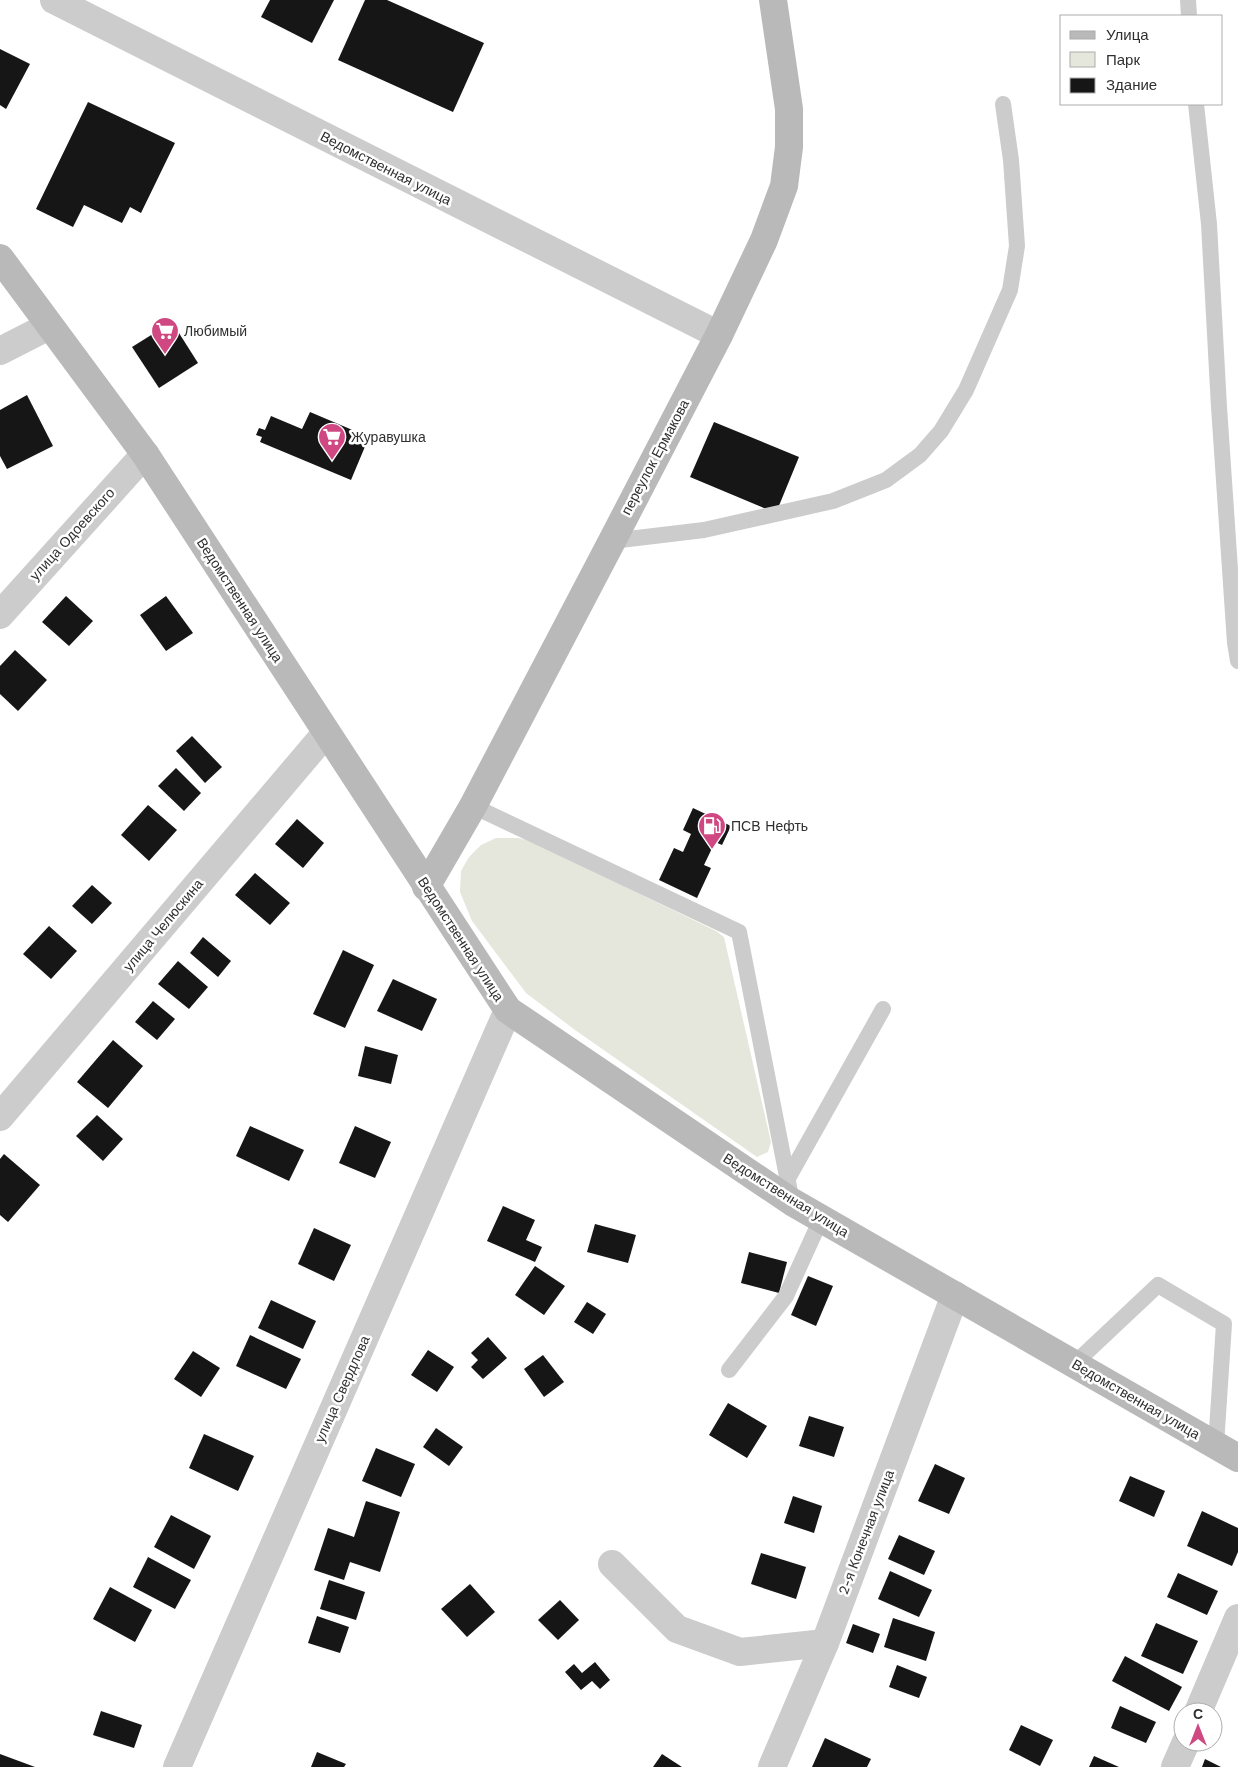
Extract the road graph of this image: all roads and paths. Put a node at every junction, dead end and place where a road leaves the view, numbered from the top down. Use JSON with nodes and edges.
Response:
{"nodes":[{"id":1,"x":54,"y":0,"type":"edge"},
{"id":2,"x":773,"y":0,"type":"edge"},
{"id":3,"x":1188,"y":0,"type":"edge"},
{"id":4,"x":1189,"y":15,"type":"edge"},
{"id":5,"x":1003,"y":104,"type":"dead end"},
{"id":6,"x":1196,"y":105,"type":"edge"},
{"id":7,"x":0,"y":258,"type":"edge"},
{"id":8,"x":49,"y":326,"type":"junction"},
{"id":9,"x":719,"y":335,"type":"junction"},
{"id":10,"x":0,"y":351,"type":"edge"},
{"id":11,"x":145,"y":454,"type":"junction"},
{"id":12,"x":612,"y":541,"type":"junction"},
{"id":13,"x":0,"y":615,"type":"edge"},
{"id":14,"x":1238,"y":662,"type":"edge"},
{"id":15,"x":326,"y":733,"type":"junction"},
{"id":16,"x":473,"y":806,"type":"junction"},
{"id":17,"x":426,"y":887,"type":"junction"},
{"id":18,"x":508,"y":1010,"type":"junction"},
{"id":19,"x":883,"y":1010,"type":"dead end"},
{"id":20,"x":0,"y":1117,"type":"edge"},
{"id":21,"x":790,"y":1191,"type":"junction"},
{"id":22,"x":821,"y":1219,"type":"junction"},
{"id":23,"x":955,"y":1295,"type":"junction"},
{"id":24,"x":1074,"y":1364,"type":"junction"},
{"id":25,"x":728,"y":1370,"type":"dead end"},
{"id":26,"x":1227,"y":1451,"type":"edge"},
{"id":27,"x":612,"y":1564,"type":"dead end"},
{"id":28,"x":1238,"y":1618,"type":"edge"},
{"id":29,"x":825,"y":1643,"type":"junction"},
{"id":30,"x":1202,"y":1702,"type":"edge"},
{"id":31,"x":1182,"y":1752,"type":"edge"},
{"id":32,"x":177,"y":1767,"type":"edge"},
{"id":33,"x":772,"y":1767,"type":"edge"},
{"id":34,"x":1175,"y":1767,"type":"edge"}],
"edges":[{"from":1,"to":9,"type":"street","name":"Ведомственная улица"},
{"from":2,"to":9,"type":"main road","name":"переулок Ермакова"},
{"from":3,"to":4,"type":"lane"},
{"from":5,"to":12,"type":"lane"},
{"from":6,"to":14,"type":"lane"},
{"from":7,"to":8,"type":"main road","name":"Ведомственная улица"},
{"from":8,"to":10,"type":"street"},
{"from":8,"to":11,"type":"main road","name":"Ведомственная улица"},
{"from":9,"to":12,"type":"main road","name":"переулок Ермакова"},
{"from":11,"to":13,"type":"street","name":"улица Одоевского"},
{"from":11,"to":15,"type":"main road","name":"Ведомственная улица"},
{"from":12,"to":16,"type":"main road","name":"переулок Ермакова"},
{"from":15,"to":17,"type":"main road","name":"Ведомственная улица"},
{"from":15,"to":20,"type":"street","name":"улица Челюскина"},
{"from":16,"to":17,"type":"main road","name":"переулок Ермакова"},
{"from":16,"to":21,"type":"lane"},
{"from":17,"to":18,"type":"main road","name":"Ведомственная улица"},
{"from":18,"to":21,"type":"main road","name":"Ведомственная улица"},
{"from":18,"to":32,"type":"street","name":"улица Свердлова"},
{"from":19,"to":21,"type":"lane"},
{"from":21,"to":22,"type":"main road","name":"Ведомственная улица"},
{"from":22,"to":23,"type":"main road","name":"Ведомственная улица"},
{"from":22,"to":25,"type":"lane"},
{"from":23,"to":24,"type":"main road","name":"Ведомственная улица"},
{"from":23,"to":29,"type":"street","name":"2-я Конечная улица"},
{"from":24,"to":26,"type":"main road","name":"Ведомственная улица"},
{"from":24,"to":26,"type":"lane"},
{"from":27,"to":29,"type":"street"},
{"from":28,"to":30,"type":"street"},
{"from":29,"to":33,"type":"street","name":"2-я Конечная улица"},
{"from":31,"to":34,"type":"street"}]}
